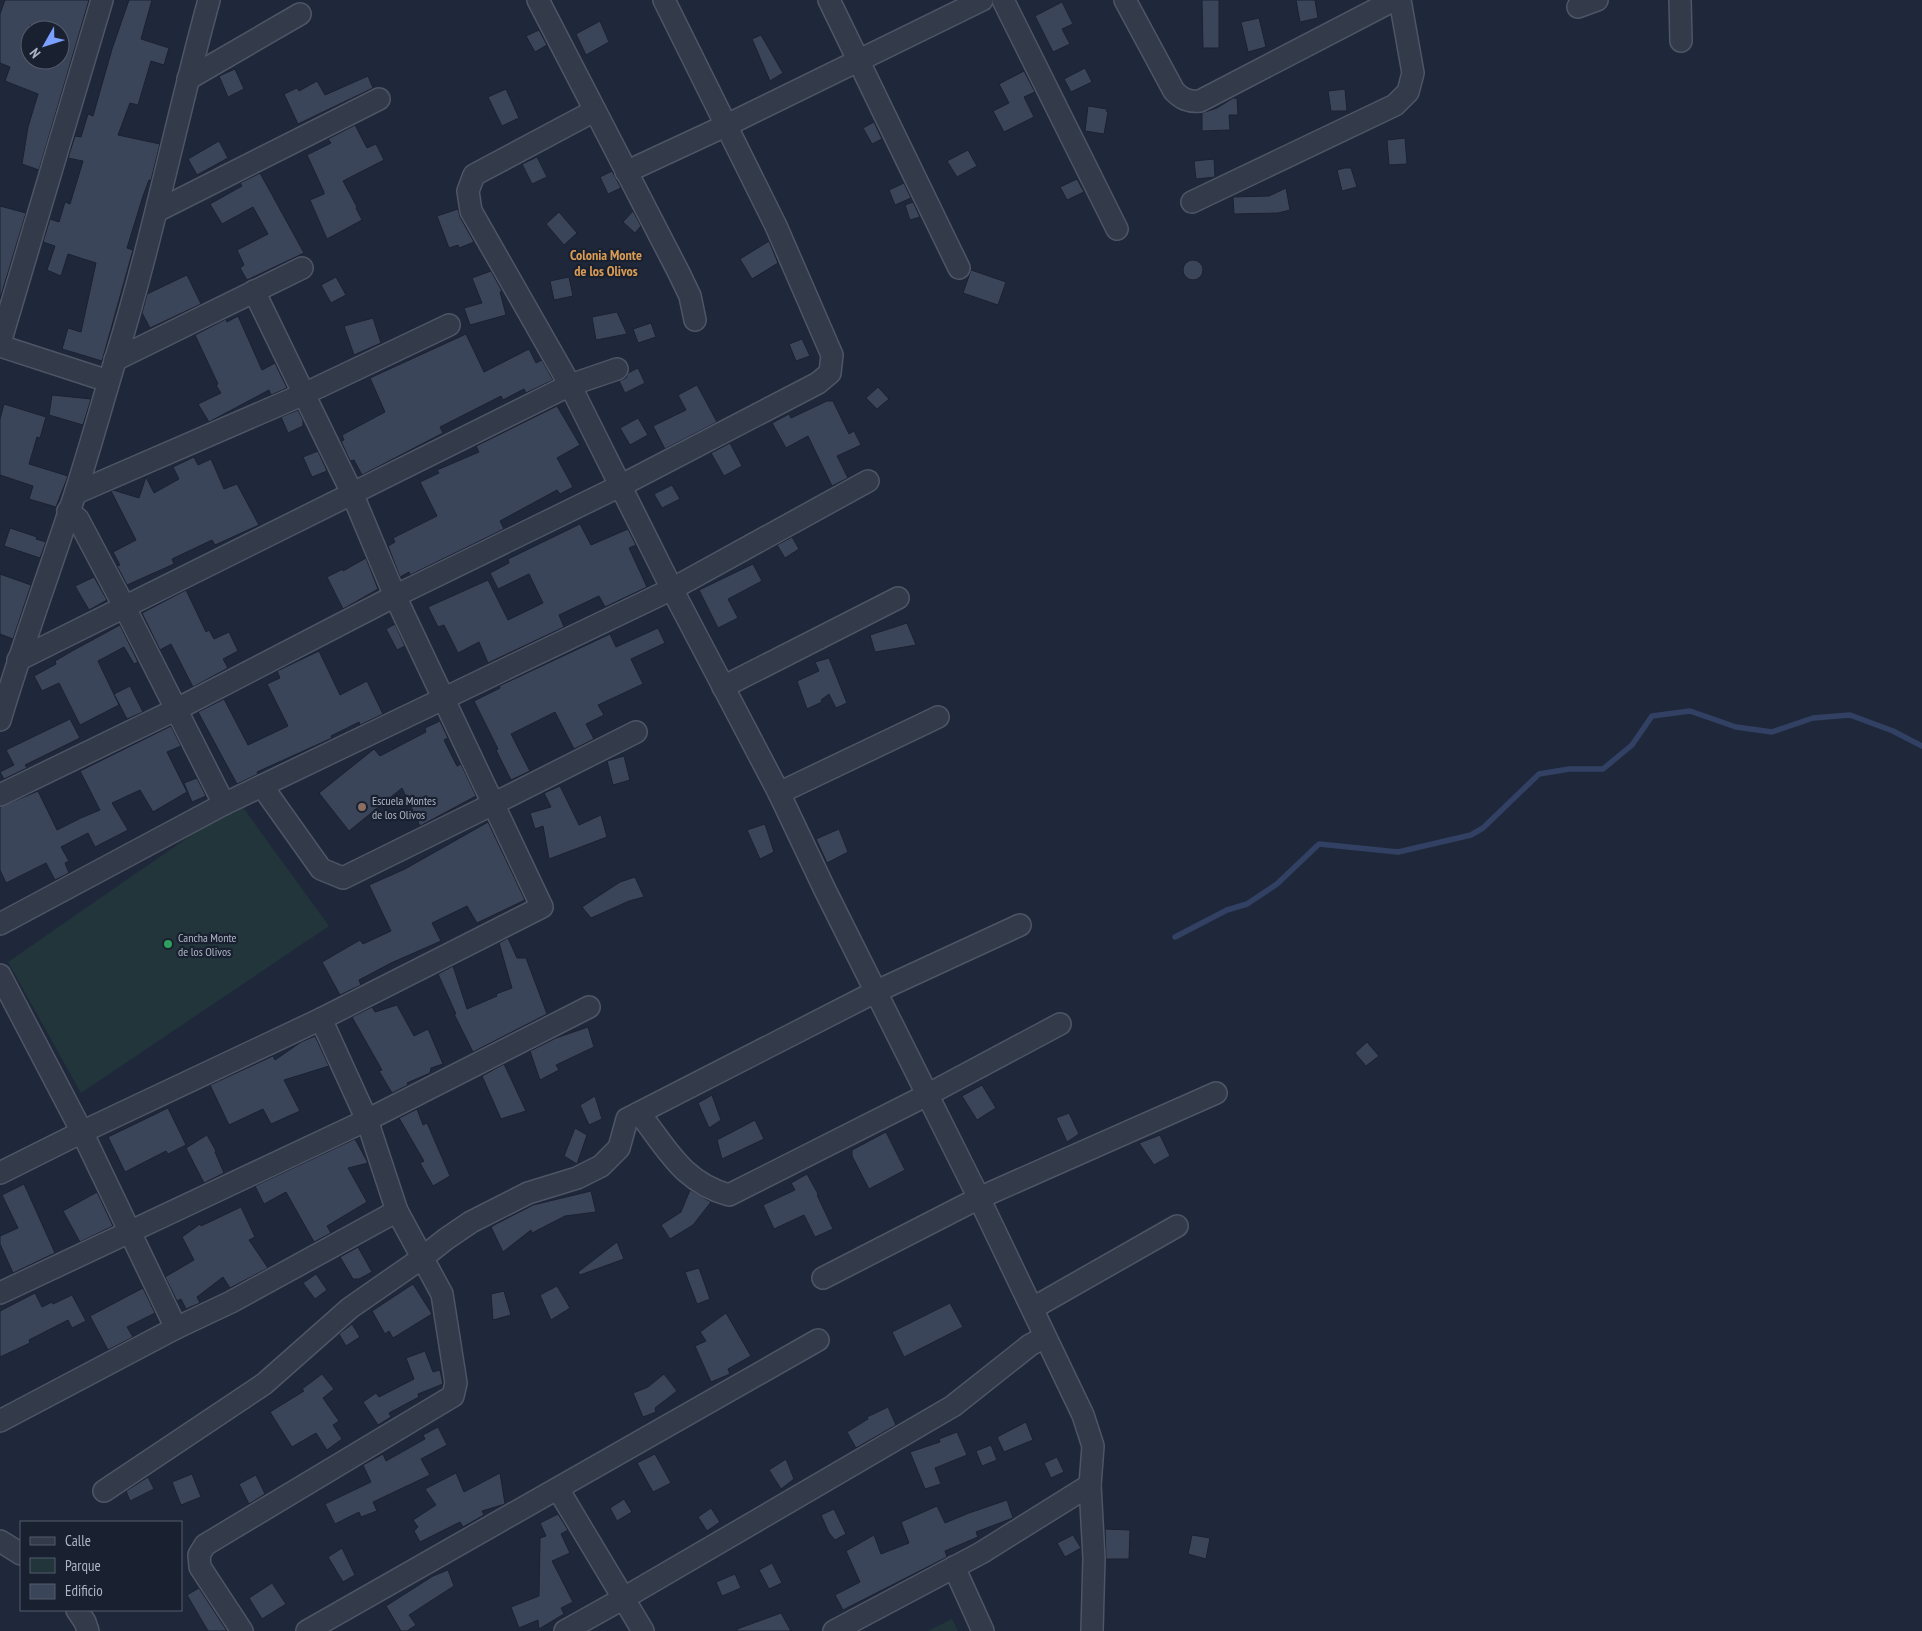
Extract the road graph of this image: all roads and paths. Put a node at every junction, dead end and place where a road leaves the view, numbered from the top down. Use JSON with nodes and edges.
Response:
{"nodes":[{"id":1,"x":102,"y":0,"type":"edge"},
{"id":2,"x":209,"y":0,"type":"edge"},
{"id":3,"x":538,"y":0,"type":"edge"},
{"id":4,"x":664,"y":0,"type":"edge"},
{"id":5,"x":829,"y":0,"type":"edge"},
{"id":6,"x":982,"y":0,"type":"edge"},
{"id":7,"x":1003,"y":0,"type":"edge"},
{"id":8,"x":1125,"y":0,"type":"edge"},
{"id":9,"x":1394,"y":0,"type":"edge"},
{"id":10,"x":1400,"y":0,"type":"edge"},
{"id":11,"x":1680,"y":0,"type":"edge"},
{"id":12,"x":300,"y":14,"type":"dead end"},
{"id":13,"x":1682,"y":41,"type":"dead end"},
{"id":14,"x":860,"y":61,"type":"junction"},
{"id":15,"x":188,"y":79,"type":"junction"},
{"id":16,"x":379,"y":99,"type":"dead end"},
{"id":17,"x":594,"y":111,"type":"junction"},
{"id":18,"x":727,"y":125,"type":"junction"},
{"id":19,"x":626,"y":172,"type":"junction"},
{"id":20,"x":1192,"y":202,"type":"dead end"},
{"id":21,"x":157,"y":211,"type":"junction"},
{"id":22,"x":1117,"y":229,"type":"dead end"},
{"id":23,"x":302,"y":268,"type":"dead end"},
{"id":24,"x":959,"y":268,"type":"dead end"},
{"id":25,"x":254,"y":291,"type":"junction"},
{"id":26,"x":695,"y":320,"type":"dead end"},
{"id":27,"x":448,"y":325,"type":"dead end"},
{"id":28,"x":0,"y":344,"type":"edge"},
{"id":29,"x":115,"y":360,"type":"junction"},
{"id":30,"x":617,"y":369,"type":"dead end"},
{"id":31,"x":108,"y":381,"type":"junction"},
{"id":32,"x":570,"y":385,"type":"junction"},
{"id":33,"x":304,"y":394,"type":"junction"},
{"id":34,"x":868,"y":481,"type":"dead end"},
{"id":35,"x":620,"y":486,"type":"junction"},
{"id":36,"x":352,"y":493,"type":"junction"},
{"id":37,"x":72,"y":502,"type":"junction"},
{"id":38,"x":672,"y":589,"type":"junction"},
{"id":39,"x":395,"y":596,"type":"junction"},
{"id":40,"x":898,"y":598,"type":"dead end"},
{"id":41,"x":124,"y":606,"type":"junction"},
{"id":42,"x":18,"y":660,"type":"junction"},
{"id":43,"x":723,"y":687,"type":"junction"},
{"id":44,"x":443,"y":700,"type":"junction"},
{"id":45,"x":177,"y":709,"type":"junction"},
{"id":46,"x":938,"y":717,"type":"dead end"},
{"id":47,"x":0,"y":720,"type":"edge"},
{"id":48,"x":636,"y":732,"type":"dead end"},
{"id":49,"x":262,"y":786,"type":"junction"},
{"id":50,"x":778,"y":793,"type":"junction"},
{"id":51,"x":0,"y":795,"type":"edge"},
{"id":52,"x":224,"y":804,"type":"junction"},
{"id":53,"x":493,"y":804,"type":"junction"},
{"id":54,"x":0,"y":924,"type":"edge"},
{"id":55,"x":1020,"y":925,"type":"dead end"},
{"id":56,"x":0,"y":974,"type":"edge"},
{"id":57,"x":875,"y":992,"type":"junction"},
{"id":58,"x":589,"y":1007,"type":"dead end"},
{"id":59,"x":321,"y":1019,"type":"junction"},
{"id":60,"x":1060,"y":1024,"type":"dead end"},
{"id":61,"x":1216,"y":1093,"type":"dead end"},
{"id":62,"x":927,"y":1095,"type":"junction"},
{"id":63,"x":639,"y":1112,"type":"junction"},
{"id":64,"x":368,"y":1120,"type":"junction"},
{"id":65,"x":82,"y":1132,"type":"junction"},
{"id":66,"x":0,"y":1173,"type":"edge"},
{"id":67,"x":979,"y":1198,"type":"junction"},
{"id":68,"x":397,"y":1211,"type":"junction"},
{"id":69,"x":1177,"y":1226,"type":"dead end"},
{"id":70,"x":130,"y":1233,"type":"junction"},
{"id":71,"x":422,"y":1258,"type":"junction"},
{"id":72,"x":823,"y":1278,"type":"dead end"},
{"id":73,"x":0,"y":1293,"type":"edge"},
{"id":74,"x":1032,"y":1308,"type":"junction"},
{"id":75,"x":176,"y":1328,"type":"junction"},
{"id":76,"x":1045,"y":1337,"type":"junction"},
{"id":77,"x":818,"y":1340,"type":"dead end"},
{"id":78,"x":0,"y":1421,"type":"edge"},
{"id":79,"x":1090,"y":1485,"type":"junction"},
{"id":80,"x":558,"y":1489,"type":"junction"},
{"id":81,"x":104,"y":1491,"type":"dead end"},
{"id":82,"x":0,"y":1541,"type":"edge"},
{"id":83,"x":20,"y":1553,"type":"edge"},
{"id":84,"x":954,"y":1567,"type":"junction"},
{"id":85,"x":624,"y":1598,"type":"junction"},
{"id":86,"x":78,"y":1611,"type":"edge"},
{"id":87,"x":88,"y":1631,"type":"edge"},
{"id":88,"x":242,"y":1631,"type":"edge"},
{"id":89,"x":307,"y":1631,"type":"edge"},
{"id":90,"x":564,"y":1631,"type":"edge"},
{"id":91,"x":643,"y":1631,"type":"edge"},
{"id":92,"x":834,"y":1631,"type":"edge"},
{"id":93,"x":983,"y":1631,"type":"edge"},
{"id":94,"x":1092,"y":1631,"type":"edge"}],
"edges":[{"from":1,"to":28,"type":"street"},
{"from":2,"to":15,"type":"street"},
{"from":3,"to":17,"type":"street"},
{"from":4,"to":18,"type":"street"},
{"from":5,"to":14,"type":"street"},
{"from":6,"to":14,"type":"street"},
{"from":7,"to":22,"type":"street"},
{"from":8,"to":9,"type":"street"},
{"from":10,"to":20,"type":"street"},
{"from":11,"to":13,"type":"street"},
{"from":12,"to":15,"type":"street"},
{"from":14,"to":18,"type":"street"},
{"from":14,"to":24,"type":"street"},
{"from":15,"to":21,"type":"street"},
{"from":16,"to":21,"type":"street"},
{"from":17,"to":19,"type":"street"},
{"from":17,"to":32,"type":"street"},
{"from":18,"to":19,"type":"street"},
{"from":18,"to":35,"type":"street"},
{"from":19,"to":26,"type":"street"},
{"from":21,"to":29,"type":"street"},
{"from":23,"to":25,"type":"street"},
{"from":25,"to":29,"type":"street"},
{"from":25,"to":33,"type":"street"},
{"from":27,"to":33,"type":"street"},
{"from":28,"to":31,"type":"street"},
{"from":29,"to":31,"type":"street"},
{"from":30,"to":32,"type":"street"},
{"from":31,"to":37,"type":"street"},
{"from":32,"to":35,"type":"street"},
{"from":32,"to":36,"type":"street"},
{"from":33,"to":36,"type":"street"},
{"from":33,"to":37,"type":"street"},
{"from":34,"to":38,"type":"street"},
{"from":35,"to":38,"type":"street"},
{"from":35,"to":39,"type":"street"},
{"from":36,"to":39,"type":"street"},
{"from":36,"to":41,"type":"street"},
{"from":37,"to":41,"type":"street"},
{"from":37,"to":42,"type":"street"},
{"from":38,"to":43,"type":"street"},
{"from":38,"to":44,"type":"street"},
{"from":39,"to":44,"type":"street"},
{"from":39,"to":45,"type":"street"},
{"from":40,"to":43,"type":"street"},
{"from":41,"to":42,"type":"street"},
{"from":41,"to":45,"type":"street"},
{"from":42,"to":47,"type":"street"},
{"from":43,"to":50,"type":"street"},
{"from":44,"to":49,"type":"street"},
{"from":44,"to":53,"type":"street"},
{"from":45,"to":51,"type":"street"},
{"from":45,"to":52,"type":"street"},
{"from":46,"to":50,"type":"street"},
{"from":48,"to":53,"type":"street"},
{"from":49,"to":52,"type":"street"},
{"from":49,"to":53,"type":"street"},
{"from":50,"to":57,"type":"street"},
{"from":52,"to":54,"type":"street"},
{"from":53,"to":59,"type":"street"},
{"from":55,"to":57,"type":"street"},
{"from":56,"to":65,"type":"street"},
{"from":57,"to":62,"type":"street"},
{"from":57,"to":63,"type":"street"},
{"from":58,"to":64,"type":"street"},
{"from":59,"to":64,"type":"street"},
{"from":59,"to":65,"type":"street"},
{"from":60,"to":62,"type":"street"},
{"from":61,"to":67,"type":"street"},
{"from":62,"to":63,"type":"street"},
{"from":62,"to":67,"type":"street"},
{"from":63,"to":71,"type":"street"},
{"from":64,"to":68,"type":"street"},
{"from":64,"to":70,"type":"street"},
{"from":65,"to":66,"type":"street"},
{"from":65,"to":70,"type":"street"},
{"from":67,"to":72,"type":"street"},
{"from":67,"to":74,"type":"street"},
{"from":68,"to":71,"type":"street"},
{"from":68,"to":75,"type":"street"},
{"from":69,"to":74,"type":"street"},
{"from":70,"to":73,"type":"street"},
{"from":70,"to":75,"type":"street"},
{"from":71,"to":81,"type":"street"},
{"from":71,"to":88,"type":"street"},
{"from":74,"to":76,"type":"street"},
{"from":75,"to":78,"type":"street"},
{"from":76,"to":79,"type":"street"},
{"from":76,"to":85,"type":"street"},
{"from":77,"to":80,"type":"street"},
{"from":79,"to":84,"type":"street"},
{"from":79,"to":94,"type":"street"},
{"from":80,"to":85,"type":"street"},
{"from":80,"to":89,"type":"street"},
{"from":82,"to":83,"type":"street"},
{"from":84,"to":92,"type":"street"},
{"from":84,"to":93,"type":"street"},
{"from":85,"to":90,"type":"street"},
{"from":85,"to":91,"type":"street"},
{"from":86,"to":87,"type":"street"}]}
